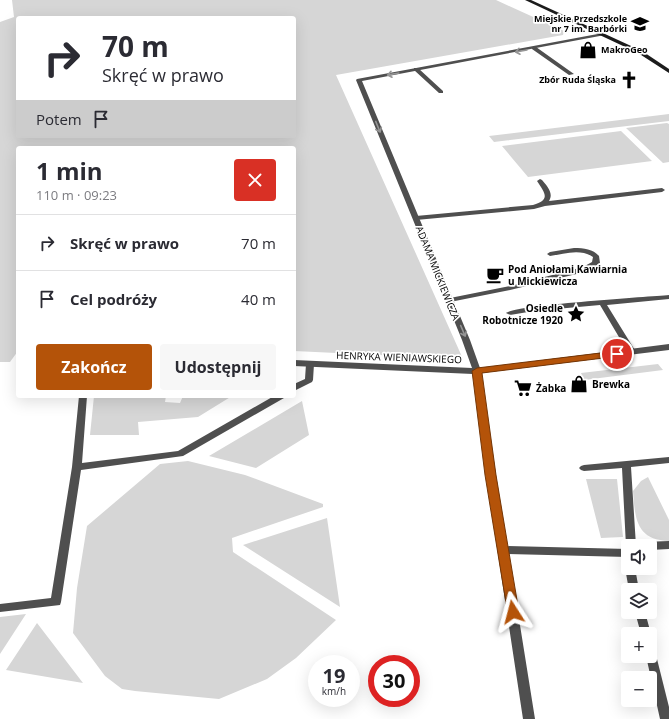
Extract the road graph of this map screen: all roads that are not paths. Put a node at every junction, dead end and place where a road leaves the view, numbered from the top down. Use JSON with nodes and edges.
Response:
{"nodes":[{"id":1,"x":527,"y":0,"type":"edge"},
{"id":2,"x":603,"y":34,"type":"junction"},
{"id":3,"x":534,"y":48,"type":"junction"},
{"id":4,"x":416,"y":69,"type":"junction"},
{"id":5,"x":669,"y":71,"type":"edge"},
{"id":6,"x":571,"y":74,"type":"dead end"},
{"id":7,"x":441,"y":92,"type":"dead end"},
{"id":8,"x":540,"y":181,"type":"dead end"},
{"id":9,"x":662,"y":190,"type":"dead end"},
{"id":10,"x":544,"y":204,"type":"junction"},
{"id":11,"x":416,"y":218,"type":"junction"},
{"id":12,"x":550,"y":254,"type":"dead end"},
{"id":13,"x":669,"y":297,"type":"edge"},
{"id":14,"x":450,"y":300,"type":"junction"},
{"id":15,"x":602,"y":303,"type":"junction"},
{"id":16,"x":510,"y":312,"type":"dead end"},
{"id":17,"x":669,"y":347,"type":"edge"},
{"id":18,"x":632,"y":352,"type":"junction"},
{"id":19,"x":296,"y":363,"type":"edge"},
{"id":20,"x":310,"y":364,"type":"junction"},
{"id":21,"x":477,"y":371,"type":"junction"},
{"id":22,"x":296,"y":387,"type":"edge"},
{"id":23,"x":83,"y":398,"type":"edge"},
{"id":24,"x":278,"y":398,"type":"edge"},
{"id":25,"x":669,"y":460,"type":"edge"},
{"id":26,"x":626,"y":465,"type":"junction"},
{"id":27,"x":77,"y":467,"type":"junction"},
{"id":28,"x":584,"y":468,"type":"dead end"},
{"id":29,"x":631,"y":539,"type":"edge"},
{"id":30,"x":657,"y":545,"type":"edge"},
{"id":31,"x":669,"y":545,"type":"edge"},
{"id":32,"x":503,"y":550,"type":"junction"},
{"id":33,"x":621,"y":552,"type":"edge"},
{"id":34,"x":0,"y":608,"type":"edge"},
{"id":35,"x":653,"y":663,"type":"edge"},
{"id":36,"x":529,"y":719,"type":"edge"},
{"id":37,"x":666,"y":719,"type":"edge"}],
"edges":[{"from":1,"to":2,"type":"street"},
{"from":2,"to":3,"type":"street","name":"ADAMA MICKIEWICZA"},
{"from":2,"to":5,"type":"street"},
{"from":3,"to":4,"type":"street","name":"ADAMA MICKIEWICZA","one_way":true},
{"from":3,"to":6,"type":"street"},
{"from":4,"to":7,"type":"street"},
{"from":4,"to":11,"type":"street","name":"ADAMA MICKIEWICZA","one_way":true},
{"from":8,"to":10,"type":"street"},
{"from":9,"to":10,"type":"street"},
{"from":10,"to":11,"type":"street"},
{"from":11,"to":14,"type":"street","name":"ADAMA MICKIEWICZA"},
{"from":12,"to":14,"type":"street"},
{"from":13,"to":15,"type":"street"},
{"from":14,"to":21,"type":"street","name":"ADAMA MICKIEWICZA","one_way":true},
{"from":15,"to":16,"type":"street"},
{"from":15,"to":18,"type":"street"},
{"from":17,"to":18,"type":"street","name":"HENRYKA WIENIAWSKIEGO"},
{"from":18,"to":21,"type":"street","name":"HENRYKA WIENIAWSKIEGO"},
{"from":19,"to":20,"type":"street","name":"HENRYKA WIENIAWSKIEGO"},
{"from":20,"to":21,"type":"street","name":"HENRYKA WIENIAWSKIEGO"},
{"from":20,"to":22,"type":"street"},
{"from":21,"to":32,"type":"street","name":"ADAMA MICKIEWICZA"},
{"from":23,"to":27,"type":"street"},
{"from":24,"to":27,"type":"street"},
{"from":25,"to":26,"type":"street"},
{"from":26,"to":28,"type":"street"},
{"from":26,"to":29,"type":"street"},
{"from":27,"to":34,"type":"street"},
{"from":30,"to":31,"type":"street"},
{"from":32,"to":33,"type":"street"},
{"from":32,"to":36,"type":"street","name":"ADAMA MICKIEWICZA"},
{"from":35,"to":37,"type":"street"}]}
